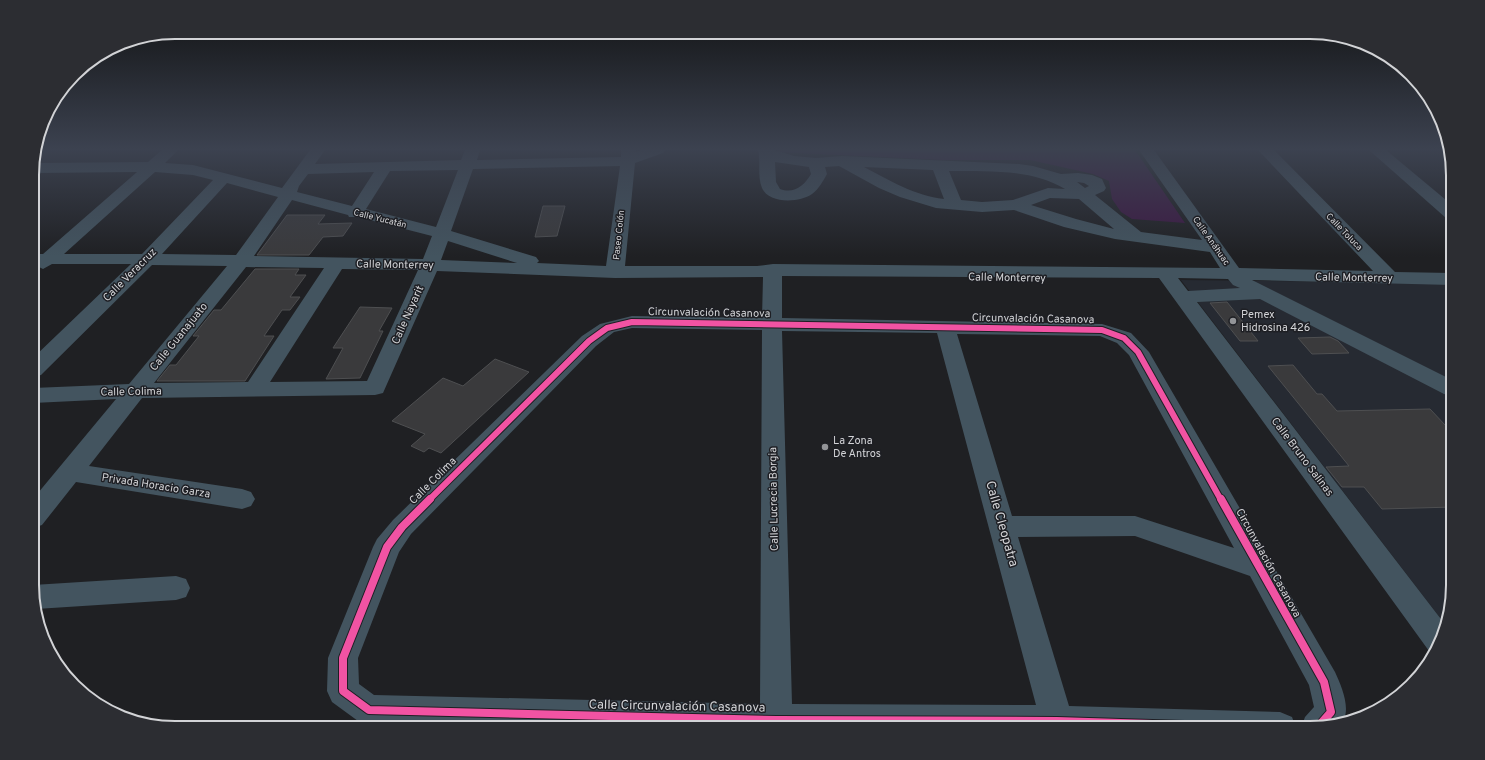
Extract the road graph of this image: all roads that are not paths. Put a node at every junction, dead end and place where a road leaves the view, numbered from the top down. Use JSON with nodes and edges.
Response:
{"nodes":[{"id":1,"x":130,"y":185,"type":"edge"},
{"id":2,"x":216,"y":185,"type":"edge"},
{"id":3,"x":252,"y":185,"type":"edge"},
{"id":4,"x":291,"y":185,"type":"edge"},
{"id":5,"x":373,"y":185,"type":"edge"},
{"id":6,"x":460,"y":185,"type":"edge"},
{"id":7,"x":625,"y":185,"type":"edge"},
{"id":8,"x":769,"y":185,"type":"edge"},
{"id":9,"x":812,"y":185,"type":"edge"},
{"id":10,"x":886,"y":185,"type":"edge"},
{"id":11,"x":947,"y":185,"type":"edge"},
{"id":12,"x":1097,"y":185,"type":"edge"},
{"id":13,"x":1172,"y":185,"type":"edge"},
{"id":14,"x":1300,"y":185,"type":"edge"},
{"id":15,"x":1418,"y":185,"type":"edge"},
{"id":16,"x":288,"y":195,"type":"junction"},
{"id":17,"x":1088,"y":197,"type":"junction"},
{"id":18,"x":955,"y":205,"type":"junction"},
{"id":19,"x":1015,"y":205,"type":"junction"},
{"id":20,"x":1446,"y":209,"type":"edge"},
{"id":21,"x":356,"y":213,"type":"junction"},
{"id":22,"x":1070,"y":223,"type":"junction"},
{"id":23,"x":442,"y":234,"type":"junction"},
{"id":24,"x":1137,"y":236,"type":"junction"},
{"id":25,"x":1216,"y":247,"type":"junction"},
{"id":26,"x":40,"y":259,"type":"edge"},
{"id":27,"x":147,"y":259,"type":"junction"},
{"id":28,"x":240,"y":262,"type":"junction"},
{"id":29,"x":336,"y":264,"type":"junction"},
{"id":30,"x":430,"y":265,"type":"junction"},
{"id":31,"x":558,"y":270,"type":"junction"},
{"id":32,"x":615,"y":272,"type":"junction"},
{"id":33,"x":768,"y":272,"type":"junction"},
{"id":34,"x":1243,"y":276,"type":"junction"},
{"id":35,"x":1390,"y":278,"type":"junction"},
{"id":36,"x":1446,"y":279,"type":"edge"},
{"id":37,"x":1173,"y":283,"type":"junction"},
{"id":38,"x":1265,"y":293,"type":"junction"},
{"id":39,"x":772,"y":324,"type":"junction"},
{"id":40,"x":945,"y":327,"type":"junction"},
{"id":41,"x":607,"y":328,"type":"joint"},
{"id":42,"x":39,"y":364,"type":"edge"},
{"id":43,"x":1446,"y":387,"type":"edge"},
{"id":44,"x":375,"y":388,"type":"joint"},
{"id":45,"x":254,"y":390,"type":"junction"},
{"id":46,"x":135,"y":391,"type":"junction"},
{"id":47,"x":39,"y":395,"type":"edge"},
{"id":48,"x":70,"y":472,"type":"junction"},
{"id":49,"x":242,"y":499,"type":"dead end"},
{"id":50,"x":39,"y":511,"type":"edge"},
{"id":51,"x":1001,"y":527,"type":"junction"},
{"id":52,"x":1260,"y":568,"type":"junction"},
{"id":53,"x":176,"y":588,"type":"dead end"},
{"id":54,"x":40,"y":597,"type":"edge"},
{"id":55,"x":1436,"y":636,"type":"edge"},
{"id":56,"x":343,"y":691,"type":"joint"},
{"id":57,"x":1324,"y":720,"type":"edge"},
{"id":58,"x":689,"y":721,"type":"edge"},
{"id":59,"x":776,"y":721,"type":"edge"},
{"id":60,"x":1056,"y":721,"type":"edge"}],
"edges":[{"from":1,"to":26,"type":"street"},
{"from":2,"to":27,"type":"street","name":"Calle Veracruz"},
{"from":3,"to":16,"type":"street","name":"Calle Yucatán"},
{"from":4,"to":16,"type":"street","name":"Calle Guanajuato"},
{"from":5,"to":21,"type":"street"},
{"from":6,"to":23,"type":"street","name":"Calle Nayarit"},
{"from":7,"to":32,"type":"street","name":"Paseo Colón"},
{"from":8,"to":9,"type":"street"},
{"from":10,"to":18,"type":"street"},
{"from":11,"to":18,"type":"street"},
{"from":12,"to":17,"type":"street"},
{"from":13,"to":25,"type":"street","name":"Calle Anáhuac"},
{"from":14,"to":35,"type":"street","name":"Calle Toluca"},
{"from":15,"to":20,"type":"street"},
{"from":16,"to":21,"type":"street","name":"Calle Yucatán"},
{"from":16,"to":28,"type":"street","name":"Calle Guanajuato"},
{"from":17,"to":19,"type":"street"},
{"from":17,"to":22,"type":"street"},
{"from":17,"to":24,"type":"street"},
{"from":18,"to":19,"type":"street"},
{"from":19,"to":22,"type":"street"},
{"from":21,"to":23,"type":"street","name":"Calle Yucatán"},
{"from":22,"to":24,"type":"street"},
{"from":23,"to":30,"type":"street","name":"Calle Nayarit"},
{"from":23,"to":31,"type":"street","name":"Calle Yucatán"},
{"from":24,"to":25,"type":"street"},
{"from":25,"to":34,"type":"street","name":"Calle Anáhuac"},
{"from":26,"to":27,"type":"street","name":"Calle Monterrey"},
{"from":27,"to":28,"type":"street","name":"Calle Monterrey"},
{"from":27,"to":42,"type":"street","name":"Calle Veracruz"},
{"from":28,"to":29,"type":"street","name":"Calle Monterrey"},
{"from":28,"to":46,"type":"street","name":"Calle Guanajuato"},
{"from":29,"to":30,"type":"street","name":"Calle Monterrey"},
{"from":29,"to":45,"type":"street"},
{"from":30,"to":31,"type":"street","name":"Calle Monterrey"},
{"from":30,"to":44,"type":"street","name":"Calle Nayarit"},
{"from":31,"to":32,"type":"street","name":"Calle Monterrey"},
{"from":32,"to":33,"type":"street","name":"Calle Monterrey"},
{"from":33,"to":37,"type":"street","name":"Calle Monterrey"},
{"from":33,"to":39,"type":"street","name":"Calle Lucrecia Borgia"},
{"from":34,"to":35,"type":"street","name":"Calle Monterrey"},
{"from":34,"to":37,"type":"street","name":"Calle Monterrey"},
{"from":34,"to":38,"type":"street"},
{"from":35,"to":36,"type":"street","name":"Calle Monterrey"},
{"from":37,"to":38,"type":"street"},
{"from":37,"to":55,"type":"street","name":"Calle Bruno Salinas"},
{"from":38,"to":43,"type":"street"},
{"from":39,"to":40,"type":"street","name":"Circunvalación Casanova"},
{"from":39,"to":41,"type":"street","name":"Circunvalación Casanova"},
{"from":39,"to":59,"type":"street","name":"Calle Lucrecia Borgia"},
{"from":40,"to":51,"type":"street","name":"Calle Cleopatra"},
{"from":40,"to":52,"type":"street","name":"Circunvalación Casanova"},
{"from":41,"to":56,"type":"street","name":"Calle Colima"},
{"from":44,"to":45,"type":"street","name":"Calle Colima"},
{"from":45,"to":46,"type":"street","name":"Calle Colima"},
{"from":46,"to":47,"type":"street","name":"Calle Colima"},
{"from":46,"to":48,"type":"street","name":"Calle Guanajuato"},
{"from":48,"to":49,"type":"street","name":"Privada Horacio Garza"},
{"from":48,"to":50,"type":"street","name":"Calle Guanajuato"},
{"from":51,"to":52,"type":"street"},
{"from":51,"to":60,"type":"street","name":"Calle Cleopatra"},
{"from":52,"to":57,"type":"street","name":"Circunvalación Casanova"},
{"from":53,"to":54,"type":"street"},
{"from":56,"to":58,"type":"street","name":"Calle Circunvalación Casanova"}]}
